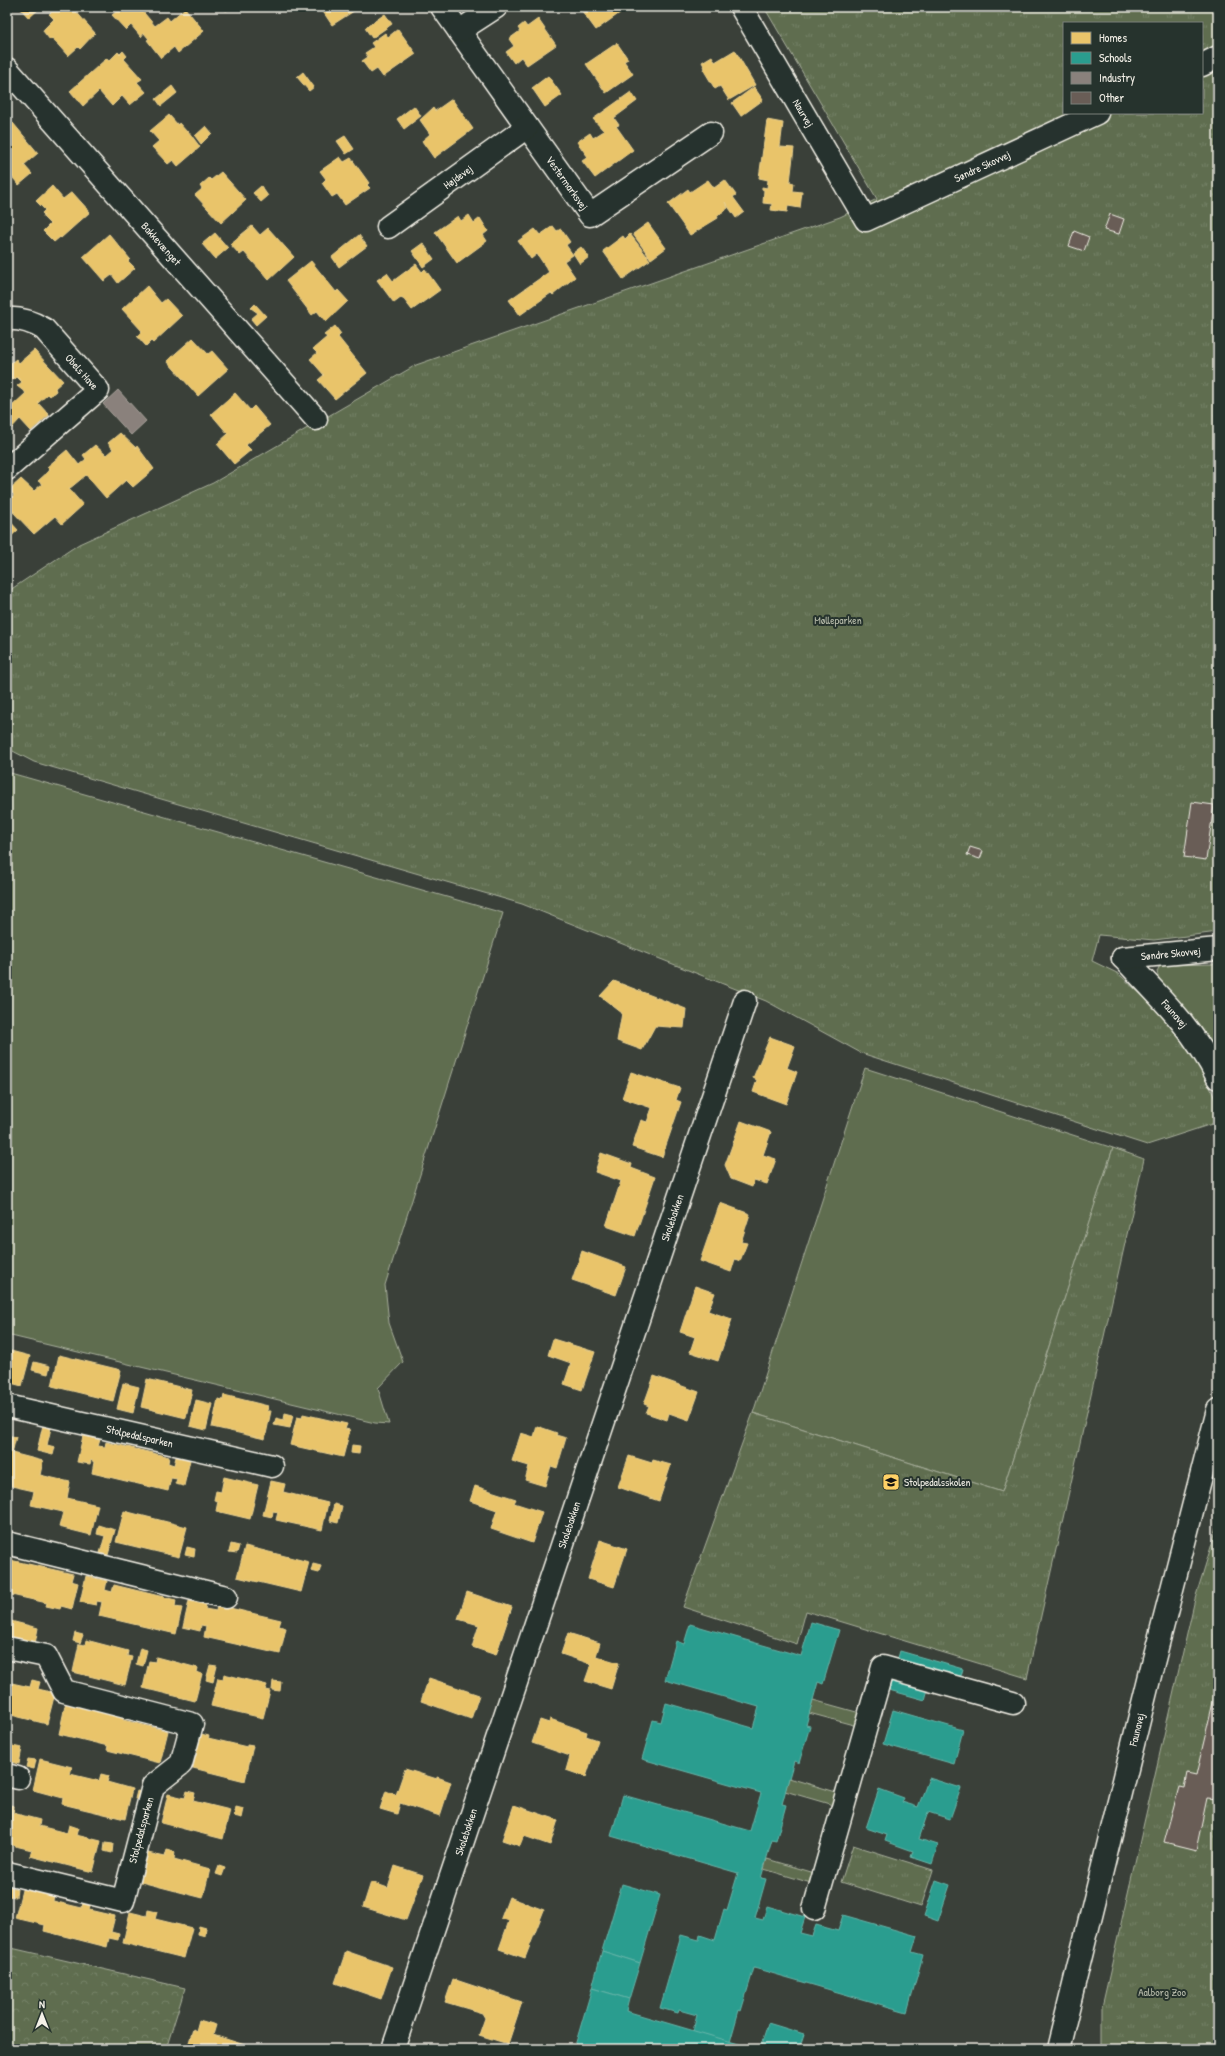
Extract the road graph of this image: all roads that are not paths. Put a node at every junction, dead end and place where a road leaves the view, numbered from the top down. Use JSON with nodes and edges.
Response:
{"nodes":[{"id":1,"x":442,"y":7,"type":"edge"},
{"id":2,"x":496,"y":7,"type":"edge"},
{"id":3,"x":741,"y":7,"type":"edge"},
{"id":4,"x":459,"y":31,"type":"junction"},
{"id":5,"x":1218,"y":57,"type":"edge"},
{"id":6,"x":1203,"y":64,"type":"edge"},
{"id":7,"x":7,"y":69,"type":"edge"},
{"id":8,"x":1095,"y":114,"type":"edge"},
{"id":9,"x":527,"y":127,"type":"junction"},
{"id":10,"x":711,"y":133,"type":"dead end"},
{"id":11,"x":866,"y":220,"type":"joint"},
{"id":12,"x":388,"y":227,"type":"dead end"},
{"id":13,"x":7,"y":319,"type":"edge"},
{"id":14,"x":316,"y":419,"type":"dead end"},
{"id":15,"x":7,"y":469,"type":"edge"},
{"id":16,"x":1218,"y":949,"type":"edge"},
{"id":17,"x":1123,"y":958,"type":"joint"},
{"id":18,"x":745,"y":1001,"type":"dead end"},
{"id":19,"x":1218,"y":1078,"type":"edge"},
{"id":20,"x":7,"y":1406,"type":"edge"},
{"id":21,"x":1218,"y":1410,"type":"edge"},
{"id":22,"x":272,"y":1466,"type":"dead end"},
{"id":23,"x":7,"y":1543,"type":"edge"},
{"id":24,"x":226,"y":1597,"type":"dead end"},
{"id":25,"x":7,"y":1648,"type":"edge"},
{"id":26,"x":1013,"y":1703,"type":"dead end"},
{"id":27,"x":7,"y":1873,"type":"edge"},
{"id":28,"x":814,"y":1909,"type":"dead end"},
{"id":29,"x":394,"y":2049,"type":"edge"},
{"id":30,"x":1058,"y":2049,"type":"edge"}],
"edges":[{"from":1,"to":4,"type":"street","name":"Vestermarksvej"},
{"from":2,"to":4,"type":"street"},
{"from":3,"to":11,"type":"street","name":"Naurvej"},
{"from":4,"to":9,"type":"street","name":"Vestermarksvej"},
{"from":5,"to":6,"type":"street"},
{"from":7,"to":14,"type":"street","name":"Bakkevænget"},
{"from":8,"to":11,"type":"street","name":"Søndre Skovvej"},
{"from":9,"to":10,"type":"street","name":"Vestermarksvej"},
{"from":9,"to":12,"type":"street","name":"Højdevej"},
{"from":13,"to":15,"type":"street","name":"Obels Have"},
{"from":16,"to":17,"type":"street","name":"Søndre Skovvej"},
{"from":17,"to":19,"type":"street","name":"Faunavej"},
{"from":18,"to":29,"type":"street","name":"Skolebakken"},
{"from":20,"to":22,"type":"street","name":"Stolpedalsparken"},
{"from":21,"to":30,"type":"street","name":"Faunavej"},
{"from":23,"to":24,"type":"street"},
{"from":25,"to":27,"type":"street","name":"Stolpedalsparken"},
{"from":26,"to":28,"type":"street"}]}
